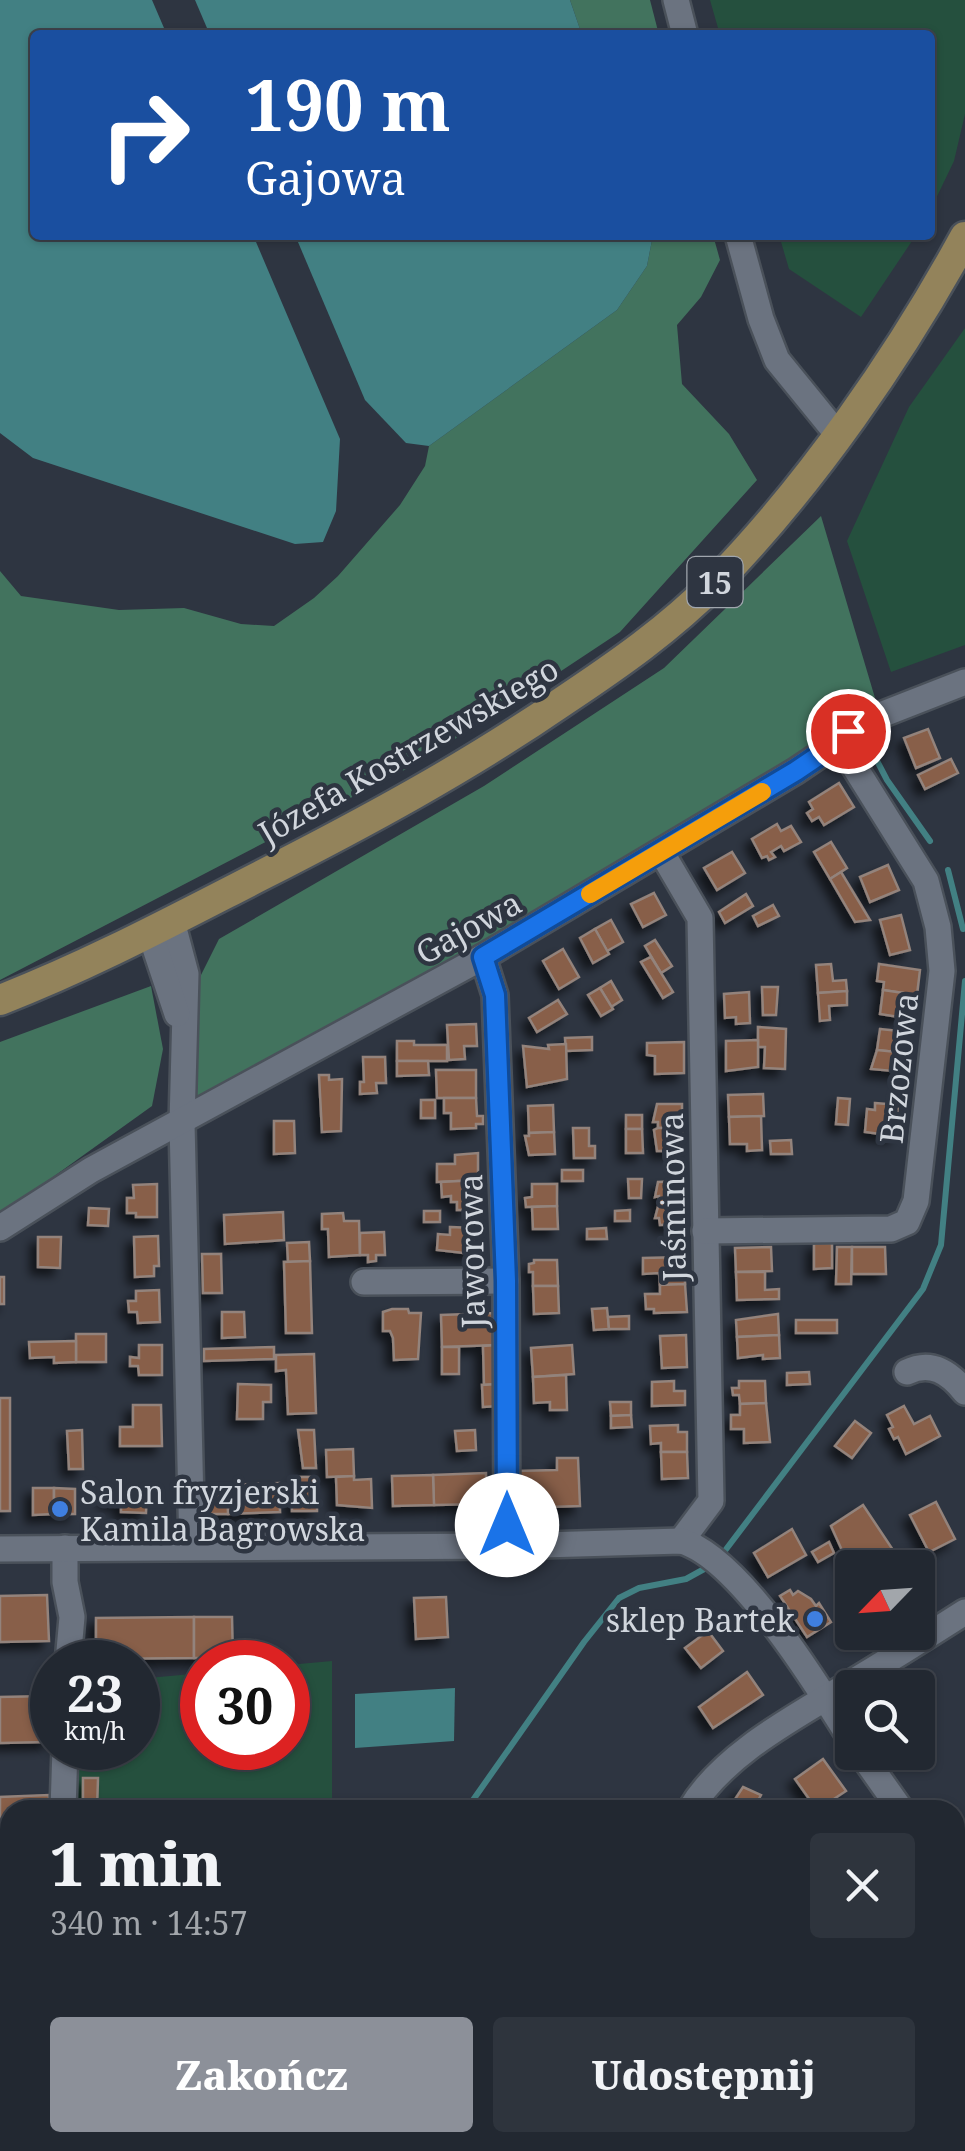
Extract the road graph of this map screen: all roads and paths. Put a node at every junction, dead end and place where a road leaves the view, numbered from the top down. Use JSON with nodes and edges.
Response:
{"nodes":[{"id":1,"x":676,"y":0,"type":"edge"},
{"id":2,"x":684,"y":30,"type":"edge"},
{"id":3,"x":965,"y":237,"type":"edge"},
{"id":4,"x":739,"y":240,"type":"edge"},
{"id":5,"x":838,"y":436,"type":"junction"},
{"id":6,"x":965,"y":682,"type":"edge"},
{"id":7,"x":839,"y":742,"type":"junction"},
{"id":8,"x":662,"y":852,"type":"junction"},
{"id":9,"x":161,"y":927,"type":"junction"},
{"id":10,"x":483,"y":957,"type":"junction"},
{"id":11,"x":0,"y":1000,"type":"edge"},
{"id":12,"x":182,"y":1123,"type":"junction"},
{"id":13,"x":0,"y":1228,"type":"edge"},
{"id":14,"x":705,"y":1231,"type":"junction"},
{"id":15,"x":506,"y":1281,"type":"junction"},
{"id":16,"x":364,"y":1282,"type":"dead end"},
{"id":17,"x":907,"y":1372,"type":"dead end"},
{"id":18,"x":965,"y":1392,"type":"edge"},
{"id":19,"x":691,"y":1545,"type":"junction"},
{"id":20,"x":507,"y":1546,"type":"junction"},
{"id":21,"x":192,"y":1547,"type":"junction"},
{"id":22,"x":65,"y":1548,"type":"junction"},
{"id":23,"x":0,"y":1549,"type":"edge"},
{"id":24,"x":965,"y":1612,"type":"edge"},
{"id":25,"x":70,"y":1640,"type":"edge"},
{"id":26,"x":826,"y":1698,"type":"junction"},
{"id":27,"x":835,"y":1713,"type":"edge"},
{"id":28,"x":64,"y":1770,"type":"edge"},
{"id":29,"x":873,"y":1770,"type":"edge"},
{"id":30,"x":63,"y":1800,"type":"edge"},
{"id":31,"x":697,"y":1800,"type":"edge"},
{"id":32,"x":894,"y":1800,"type":"edge"}],
"edges":[{"from":1,"to":2,"type":"street"},
{"from":3,"to":5,"type":"main road","name":"Józefa Kostrzewskiego","number":"15"},
{"from":4,"to":5,"type":"street"},
{"from":5,"to":9,"type":"main road","name":"Józefa Kostrzewskiego","number":"15"},
{"from":6,"to":7,"type":"street","name":"Gajowa"},
{"from":7,"to":8,"type":"street","name":"Gajowa"},
{"from":7,"to":14,"type":"street","name":"Brzozowa"},
{"from":8,"to":10,"type":"street","name":"Gajowa"},
{"from":8,"to":14,"type":"street","name":"Jaśminowa"},
{"from":9,"to":11,"type":"main road","name":"Józefa Kostrzewskiego","number":"15"},
{"from":9,"to":12,"type":"street"},
{"from":10,"to":12,"type":"street","name":"Gajowa"},
{"from":10,"to":15,"type":"street","name":"Jaworowa"},
{"from":12,"to":13,"type":"street","name":"Gajowa"},
{"from":12,"to":21,"type":"street"},
{"from":14,"to":19,"type":"street","name":"Jaśminowa"},
{"from":15,"to":16,"type":"street"},
{"from":15,"to":20,"type":"street","name":"Jaworowa"},
{"from":17,"to":18,"type":"street"},
{"from":19,"to":20,"type":"street"},
{"from":19,"to":26,"type":"street"},
{"from":20,"to":21,"type":"street"},
{"from":21,"to":22,"type":"street"},
{"from":22,"to":23,"type":"street"},
{"from":22,"to":25,"type":"street"},
{"from":24,"to":26,"type":"street"},
{"from":26,"to":27,"type":"street"},
{"from":26,"to":31,"type":"street"},
{"from":28,"to":30,"type":"street"},
{"from":29,"to":32,"type":"street"}]}
